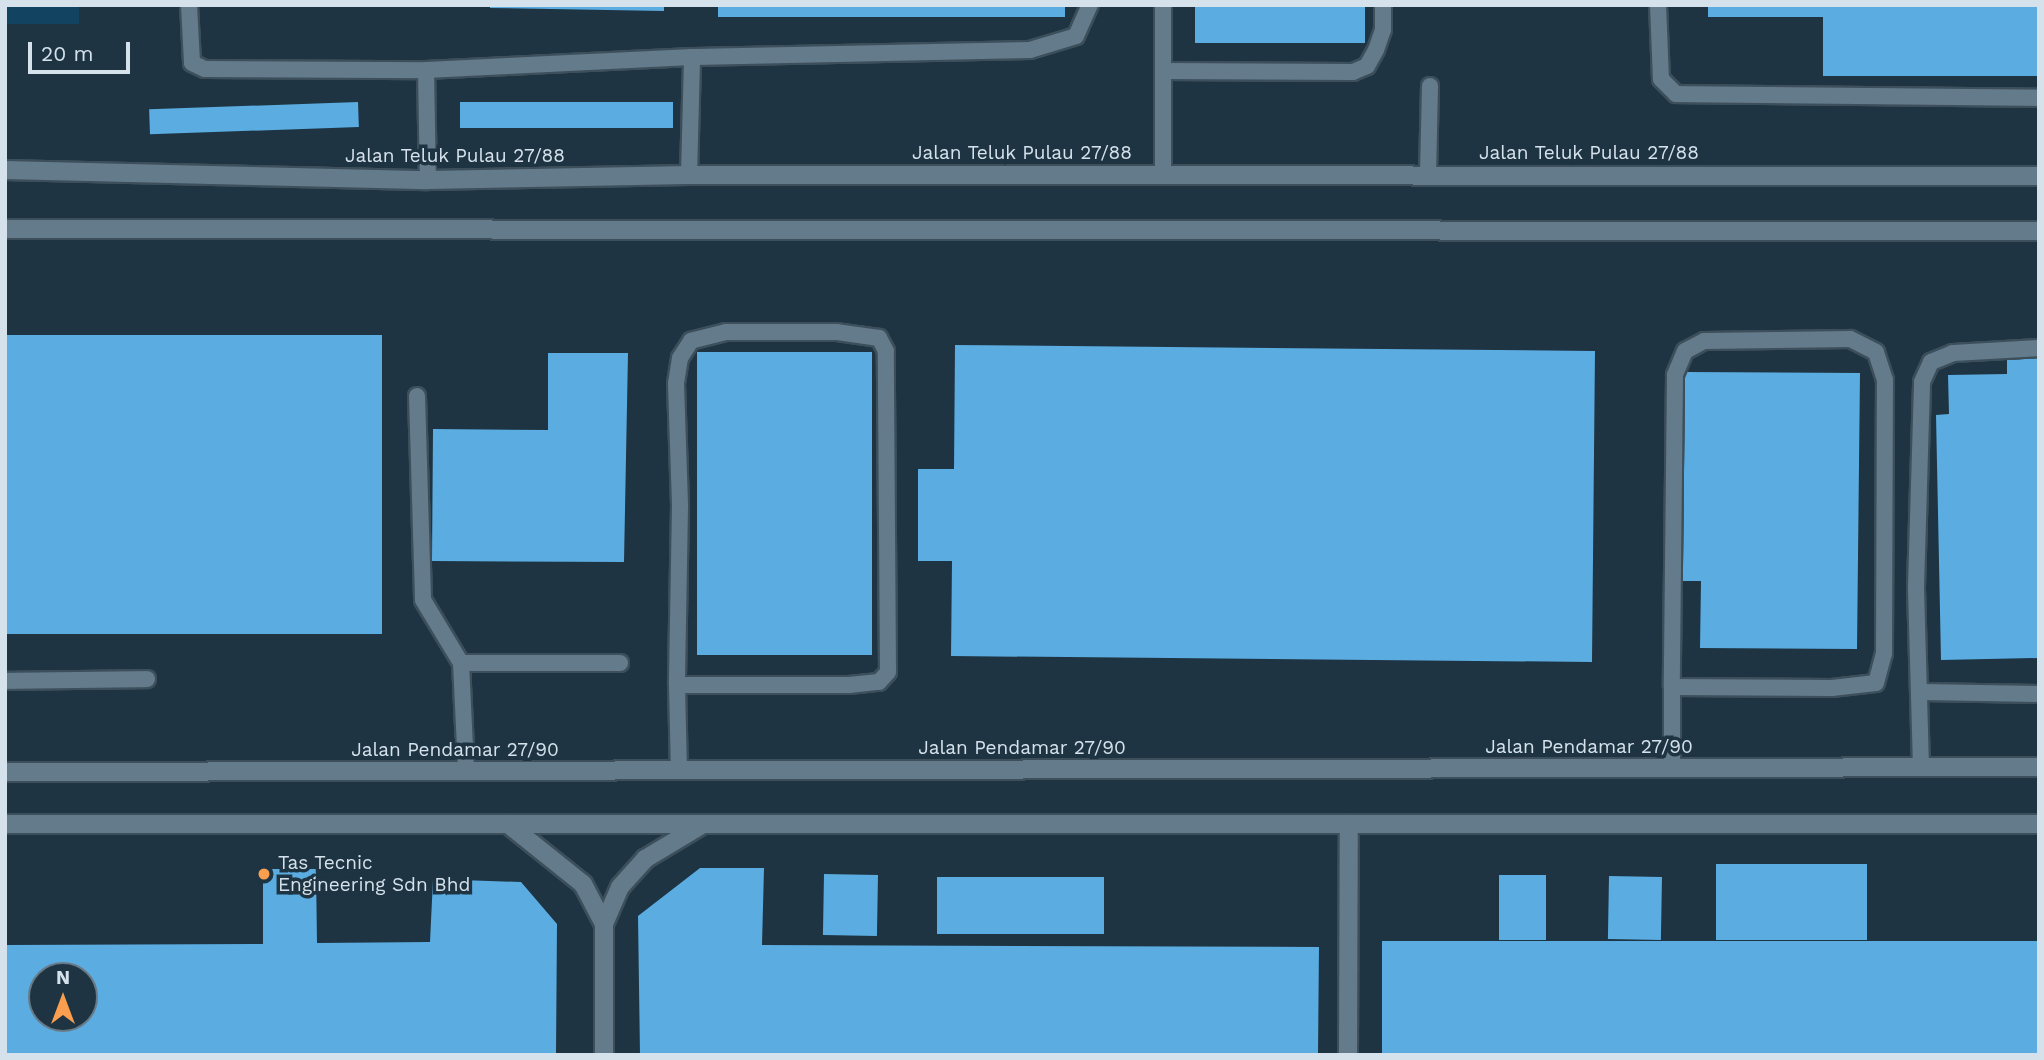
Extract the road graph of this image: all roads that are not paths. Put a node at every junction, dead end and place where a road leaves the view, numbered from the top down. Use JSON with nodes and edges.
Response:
{"nodes":[{"id":1,"x":189,"y":5,"type":"edge"},
{"id":2,"x":1090,"y":5,"type":"edge"},
{"id":3,"x":1163,"y":5,"type":"edge"},
{"id":4,"x":1383,"y":5,"type":"edge"},
{"id":5,"x":1658,"y":5,"type":"edge"},
{"id":6,"x":692,"y":57,"type":"junction"},
{"id":7,"x":426,"y":70,"type":"junction"},
{"id":8,"x":1163,"y":71,"type":"junction"},
{"id":9,"x":1430,"y":86,"type":"dead end"},
{"id":10,"x":2039,"y":98,"type":"edge"},
{"id":11,"x":5,"y":170,"type":"edge"},
{"id":12,"x":1163,"y":174,"type":"junction"},
{"id":13,"x":1428,"y":174,"type":"junction"},
{"id":14,"x":689,"y":175,"type":"junction"},
{"id":15,"x":2039,"y":176,"type":"edge"},
{"id":16,"x":428,"y":180,"type":"junction"},
{"id":17,"x":5,"y":229,"type":"edge"},
{"id":18,"x":2039,"y":231,"type":"edge"},
{"id":19,"x":2039,"y":348,"type":"edge"},
{"id":20,"x":417,"y":396,"type":"dead end"},
{"id":21,"x":461,"y":663,"type":"junction"},
{"id":22,"x":620,"y":663,"type":"dead end"},
{"id":23,"x":147,"y":679,"type":"dead end"},
{"id":24,"x":5,"y":681,"type":"edge"},
{"id":25,"x":677,"y":685,"type":"junction"},
{"id":26,"x":1672,"y":687,"type":"junction"},
{"id":27,"x":1922,"y":692,"type":"junction"},
{"id":28,"x":2039,"y":694,"type":"edge"},
{"id":29,"x":1921,"y":767,"type":"junction"},
{"id":30,"x":2039,"y":767,"type":"edge"},
{"id":31,"x":1672,"y":768,"type":"junction"},
{"id":32,"x":466,"y":770,"type":"junction"},
{"id":33,"x":678,"y":770,"type":"junction"},
{"id":34,"x":5,"y":772,"type":"edge"},
{"id":35,"x":5,"y":824,"type":"edge"},
{"id":36,"x":508,"y":824,"type":"junction"},
{"id":37,"x":703,"y":824,"type":"junction"},
{"id":38,"x":1349,"y":824,"type":"junction"},
{"id":39,"x":2039,"y":824,"type":"edge"},
{"id":40,"x":604,"y":924,"type":"junction"},
{"id":41,"x":604,"y":1055,"type":"edge"},
{"id":42,"x":1348,"y":1055,"type":"edge"}],
"edges":[{"from":1,"to":7,"type":"lane"},
{"from":2,"to":6,"type":"lane"},
{"from":3,"to":8,"type":"lane"},
{"from":4,"to":8,"type":"lane"},
{"from":5,"to":10,"type":"lane"},
{"from":6,"to":7,"type":"lane"},
{"from":6,"to":14,"type":"lane"},
{"from":7,"to":16,"type":"lane"},
{"from":8,"to":12,"type":"lane"},
{"from":9,"to":13,"type":"lane"},
{"from":11,"to":16,"type":"street","name":"Jalan Teluk Pulau 27/88"},
{"from":12,"to":13,"type":"street","name":"Jalan Teluk Pulau 27/88"},
{"from":12,"to":14,"type":"street","name":"Jalan Teluk Pulau 27/88"},
{"from":13,"to":15,"type":"street","name":"Jalan Teluk Pulau 27/88"},
{"from":14,"to":16,"type":"street","name":"Jalan Teluk Pulau 27/88"},
{"from":17,"to":18,"type":"street"},
{"from":19,"to":27,"type":"lane"},
{"from":20,"to":21,"type":"lane"},
{"from":21,"to":22,"type":"lane"},
{"from":21,"to":32,"type":"lane"},
{"from":23,"to":24,"type":"lane"},
{"from":25,"to":25,"type":"lane"},
{"from":25,"to":33,"type":"lane"},
{"from":26,"to":26,"type":"lane"},
{"from":26,"to":31,"type":"lane"},
{"from":27,"to":28,"type":"lane"},
{"from":27,"to":29,"type":"lane"},
{"from":29,"to":30,"type":"street","name":"Jalan Pendamar 27/90"},
{"from":29,"to":31,"type":"street","name":"Jalan Pendamar 27/90"},
{"from":31,"to":33,"type":"street","name":"Jalan Pendamar 27/90"},
{"from":32,"to":33,"type":"street","name":"Jalan Pendamar 27/90"},
{"from":32,"to":34,"type":"street","name":"Jalan Pendamar 27/90"},
{"from":35,"to":36,"type":"street"},
{"from":36,"to":37,"type":"street"},
{"from":36,"to":40,"type":"street"},
{"from":37,"to":38,"type":"street"},
{"from":37,"to":40,"type":"street"},
{"from":38,"to":39,"type":"street"},
{"from":38,"to":42,"type":"street"},
{"from":40,"to":41,"type":"street"}]}
